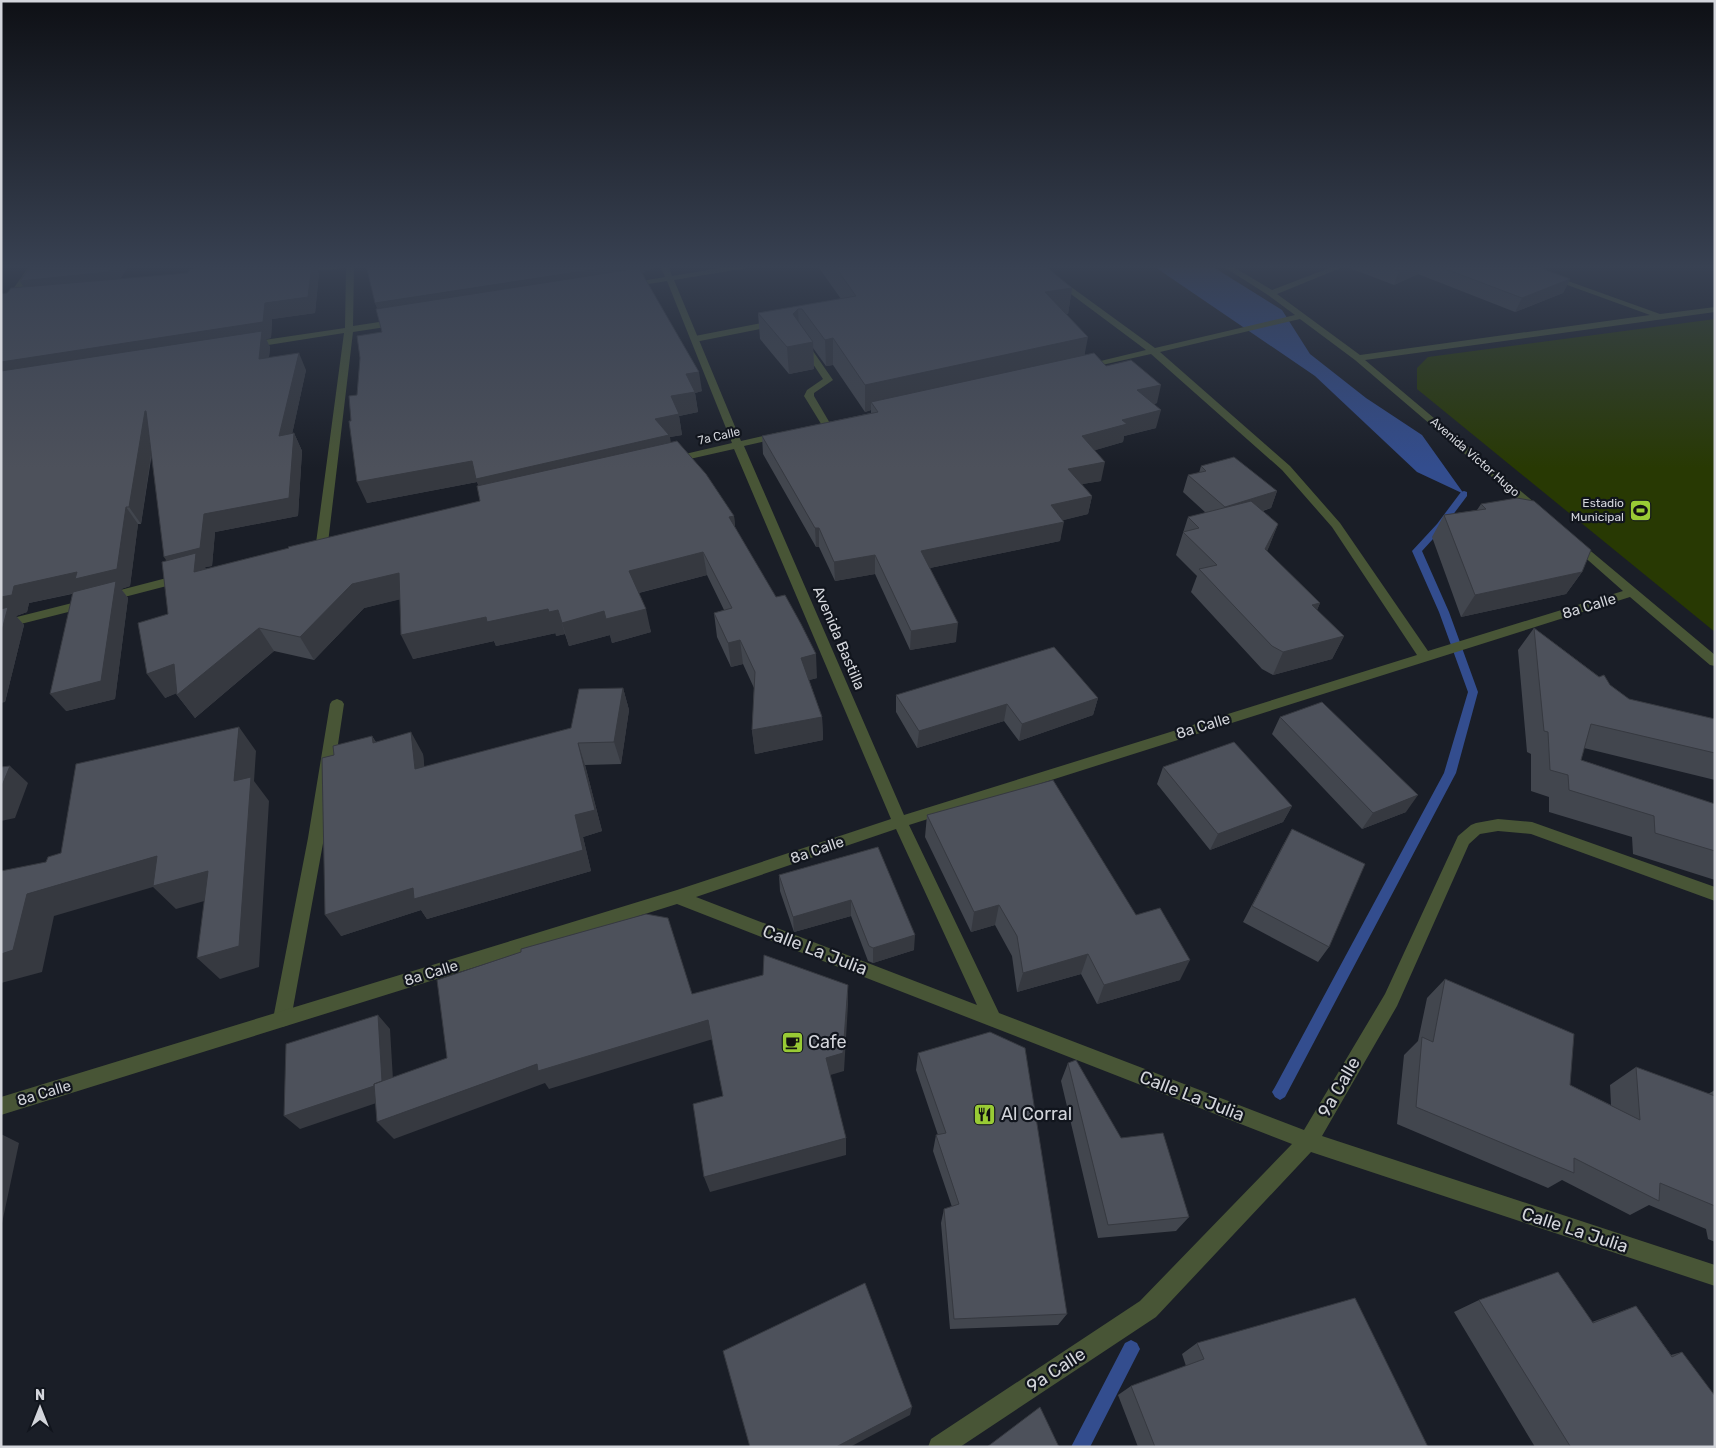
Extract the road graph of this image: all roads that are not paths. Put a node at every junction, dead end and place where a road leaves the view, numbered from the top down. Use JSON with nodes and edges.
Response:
{"nodes":[{"id":1,"x":333,"y":333,"type":"edge"},
{"id":2,"x":349,"y":333,"type":"edge"},
{"id":3,"x":692,"y":333,"type":"edge"},
{"id":4,"x":727,"y":333,"type":"edge"},
{"id":5,"x":1128,"y":333,"type":"edge"},
{"id":6,"x":1235,"y":333,"type":"edge"},
{"id":7,"x":1323,"y":333,"type":"edge"},
{"id":8,"x":1541,"y":333,"type":"edge"},
{"id":9,"x":695,"y":339,"type":"junction"},
{"id":10,"x":800,"y":339,"type":"edge"},
{"id":11,"x":243,"y":347,"type":"edge"},
{"id":12,"x":1154,"y":352,"type":"junction"},
{"id":13,"x":1358,"y":358,"type":"junction"},
{"id":14,"x":1077,"y":369,"type":"edge"},
{"id":15,"x":827,"y":425,"type":"edge"},
{"id":16,"x":791,"y":433,"type":"edge"},
{"id":17,"x":738,"y":445,"type":"junction"},
{"id":18,"x":661,"y":463,"type":"edge"},
{"id":19,"x":1542,"y":515,"type":"edge"},
{"id":20,"x":1564,"y":534,"type":"edge"},
{"id":21,"x":322,"y":543,"type":"edge"},
{"id":22,"x":190,"y":576,"type":"edge"},
{"id":23,"x":1632,"y":592,"type":"junction"},
{"id":24,"x":1,"y":625,"type":"edge"},
{"id":25,"x":1425,"y":656,"type":"junction"},
{"id":26,"x":1715,"y":662,"type":"edge"},
{"id":27,"x":337,"y":704,"type":"dead end"},
{"id":28,"x":900,"y":822,"type":"junction"},
{"id":29,"x":1715,"y":894,"type":"edge"},
{"id":30,"x":677,"y":897,"type":"junction"},
{"id":31,"x":282,"y":1019,"type":"junction"},
{"id":32,"x":993,"y":1020,"type":"junction"},
{"id":33,"x":1,"y":1106,"type":"edge"},
{"id":34,"x":1308,"y":1141,"type":"junction"},
{"id":35,"x":1715,"y":1276,"type":"edge"},
{"id":36,"x":939,"y":1447,"type":"edge"}],
"edges":[{"from":1,"to":11,"type":"street"},
{"from":2,"to":21,"type":"street"},
{"from":3,"to":9,"type":"street","name":"Avenida Bastilla"},
{"from":4,"to":9,"type":"street"},
{"from":5,"to":12,"type":"street"},
{"from":6,"to":12,"type":"street"},
{"from":7,"to":13,"type":"street","name":"Avenida Víctor Hugo"},
{"from":8,"to":13,"type":"street"},
{"from":9,"to":17,"type":"street","name":"Avenida Bastilla"},
{"from":10,"to":15,"type":"street"},
{"from":12,"to":14,"type":"street"},
{"from":12,"to":25,"type":"street"},
{"from":13,"to":19,"type":"street","name":"Avenida Víctor Hugo"},
{"from":16,"to":17,"type":"street","name":"7a Calle"},
{"from":17,"to":18,"type":"street","name":"7a Calle"},
{"from":17,"to":28,"type":"street","name":"Avenida Bastilla"},
{"from":20,"to":23,"type":"street"},
{"from":22,"to":24,"type":"street"},
{"from":23,"to":25,"type":"street","name":"8a Calle"},
{"from":23,"to":26,"type":"street"},
{"from":25,"to":28,"type":"street","name":"8a Calle"},
{"from":27,"to":31,"type":"street"},
{"from":28,"to":30,"type":"street","name":"8a Calle"},
{"from":28,"to":32,"type":"street","name":"Avenida Bastilla"},
{"from":29,"to":34,"type":"street","name":"9a Calle"},
{"from":30,"to":31,"type":"street","name":"8a Calle"},
{"from":30,"to":32,"type":"street","name":"Calle La Julia"},
{"from":31,"to":33,"type":"street","name":"8a Calle"},
{"from":32,"to":34,"type":"street","name":"Calle La Julia"},
{"from":34,"to":35,"type":"street","name":"Calle La Julia"},
{"from":34,"to":36,"type":"street","name":"9a Calle"}]}
